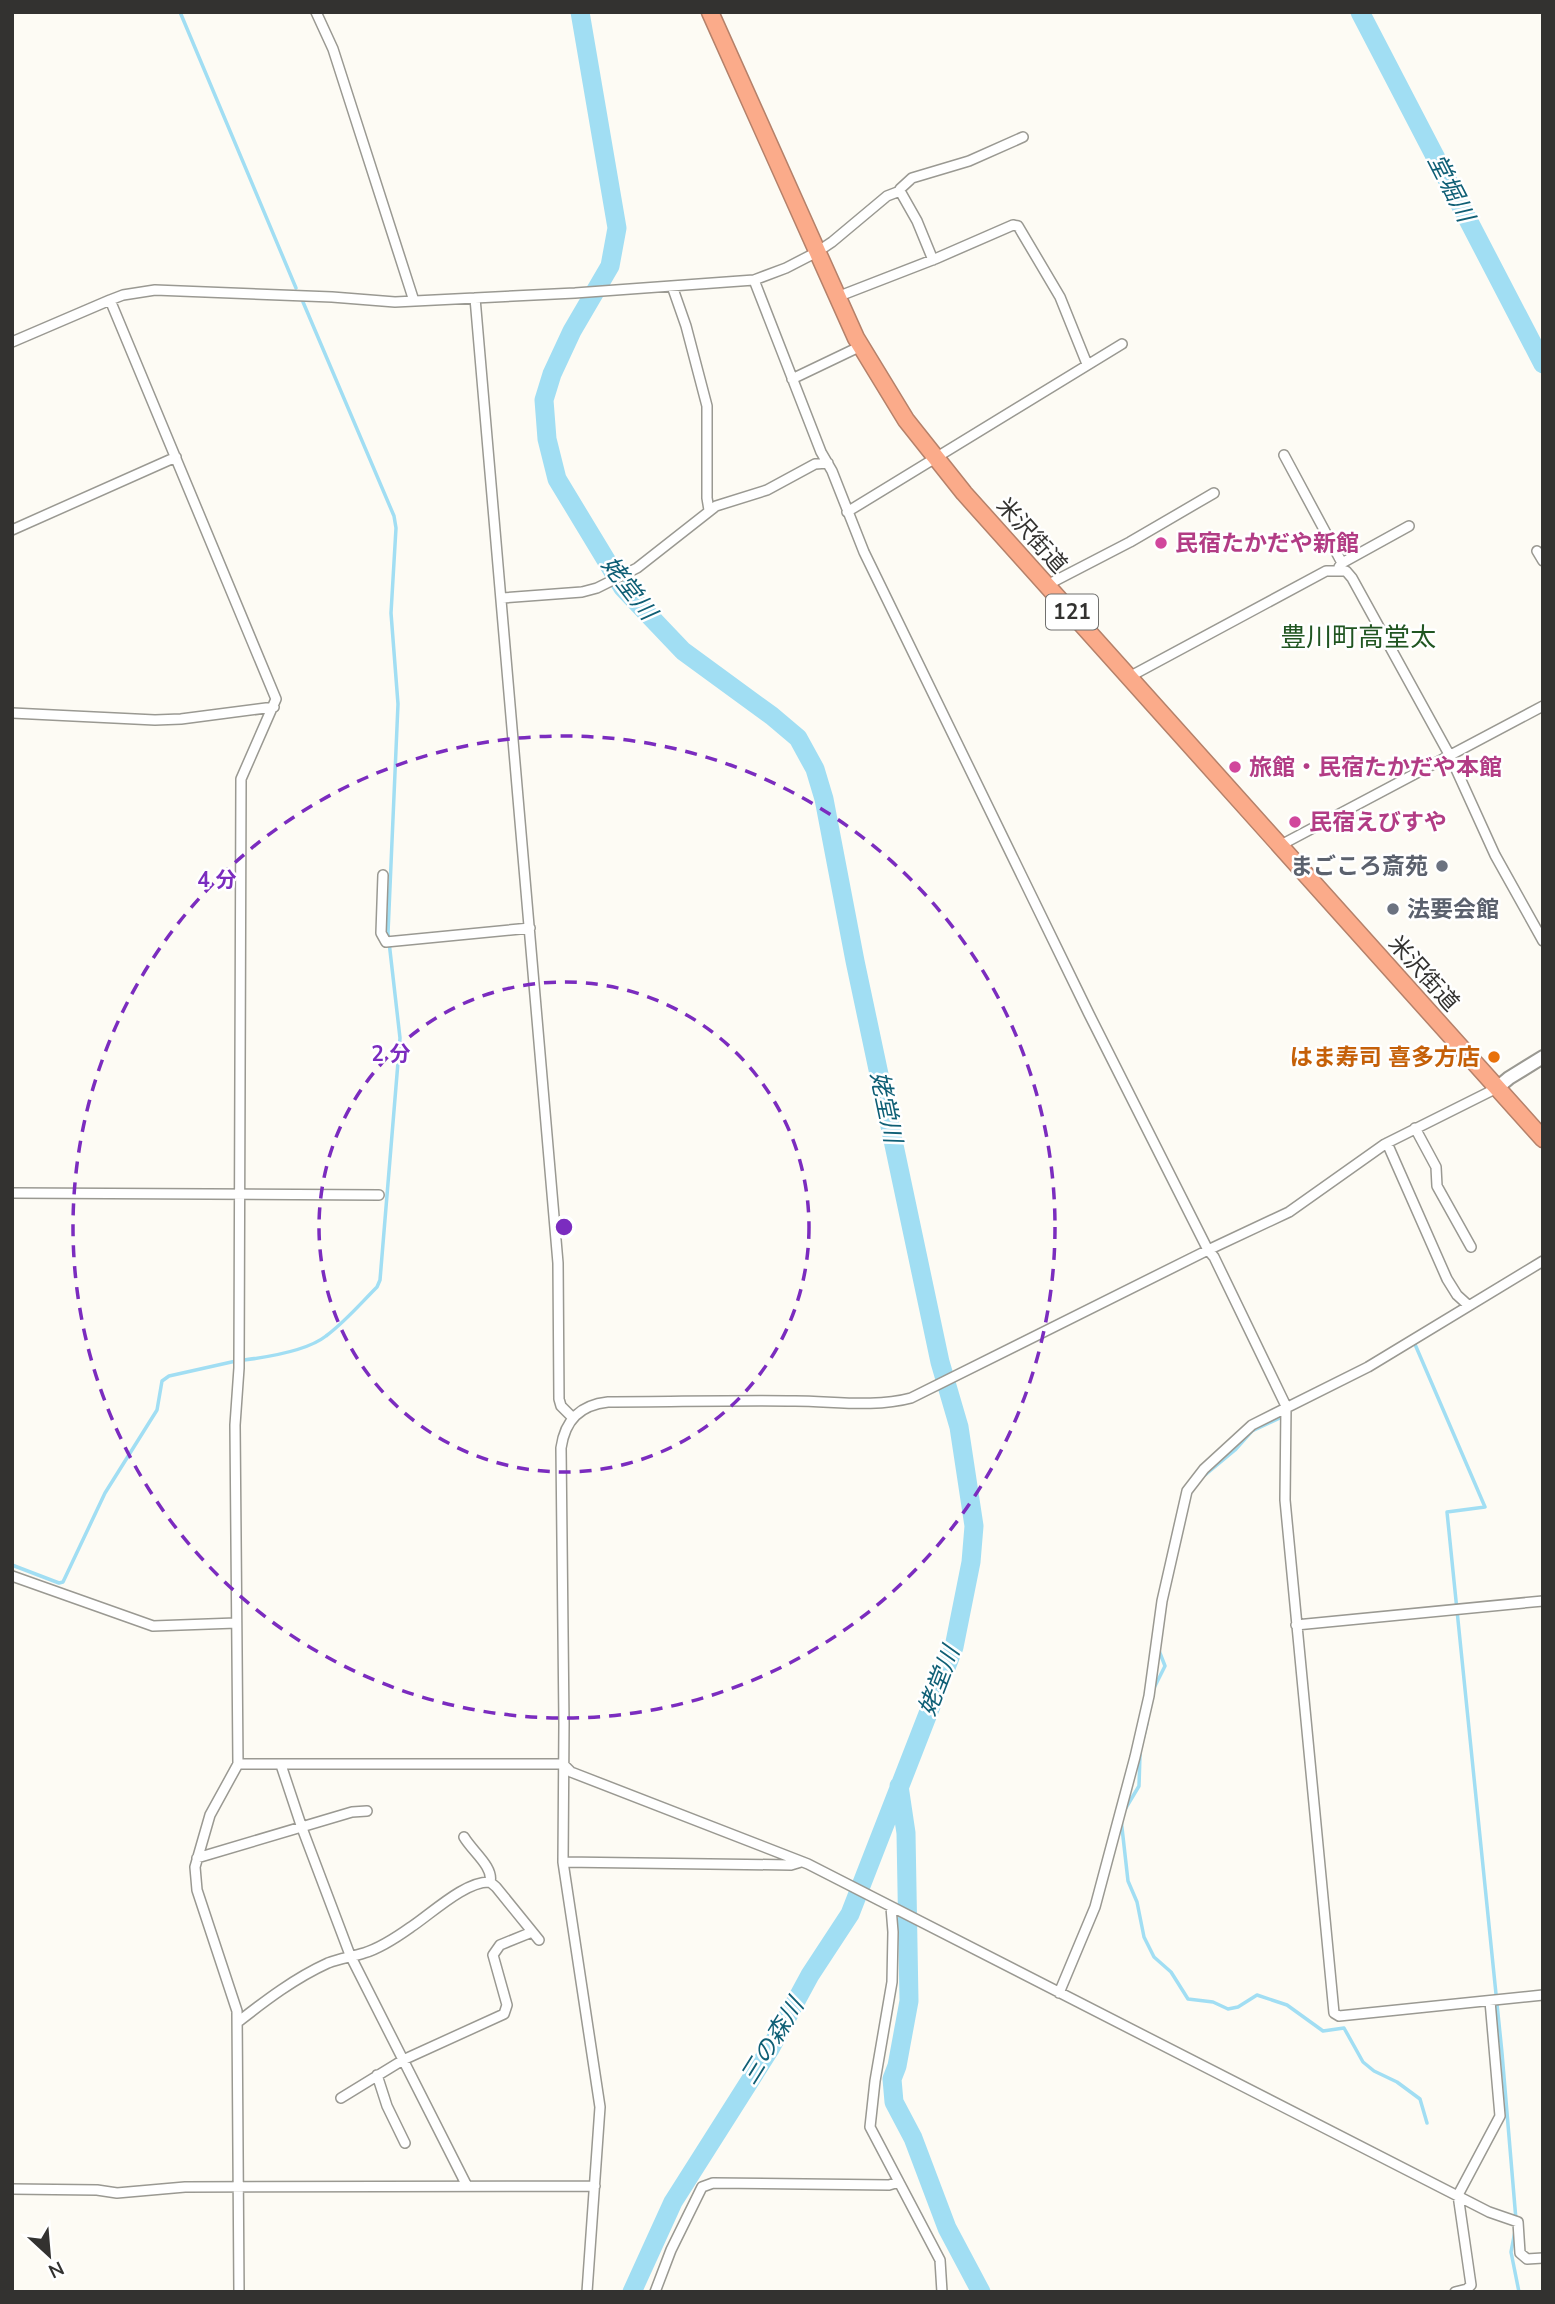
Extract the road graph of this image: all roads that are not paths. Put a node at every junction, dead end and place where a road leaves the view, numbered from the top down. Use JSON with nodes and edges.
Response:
{"nodes":[{"id":1,"x":316,"y":12,"type":"edge"},
{"id":2,"x":710,"y":12,"type":"edge"},
{"id":3,"x":1023,"y":137,"type":"dead end"},
{"id":4,"x":900,"y":191,"type":"junction"},
{"id":5,"x":817,"y":252,"type":"junction"},
{"id":6,"x":933,"y":260,"type":"junction"},
{"id":7,"x":754,"y":280,"type":"junction"},
{"id":8,"x":672,"y":286,"type":"junction"},
{"id":9,"x":837,"y":297,"type":"junction"},
{"id":10,"x":475,"y":298,"type":"junction"},
{"id":11,"x":110,"y":300,"type":"junction"},
{"id":12,"x":414,"y":301,"type":"junction"},
{"id":13,"x":12,"y":342,"type":"edge"},
{"id":14,"x":1122,"y":344,"type":"dead end"},
{"id":15,"x":861,"y":346,"type":"junction"},
{"id":16,"x":1087,"y":364,"type":"junction"},
{"id":17,"x":792,"y":379,"type":"junction"},
{"id":18,"x":1284,"y":455,"type":"dead end"},
{"id":19,"x":176,"y":457,"type":"junction"},
{"id":20,"x":936,"y":458,"type":"junction"},
{"id":21,"x":828,"y":463,"type":"junction"},
{"id":22,"x":1214,"y":493,"type":"dead end"},
{"id":23,"x":709,"y":510,"type":"junction"},
{"id":24,"x":847,"y":512,"type":"junction"},
{"id":25,"x":1409,"y":526,"type":"dead end"},
{"id":26,"x":12,"y":530,"type":"edge"},
{"id":27,"x":1537,"y":551,"type":"dead end"},
{"id":28,"x":1543,"y":561,"type":"edge"},
{"id":29,"x":1339,"y":566,"type":"junction"},
{"id":30,"x":1046,"y":585,"type":"junction"},
{"id":31,"x":502,"y":598,"type":"junction"},
{"id":32,"x":1129,"y":677,"type":"junction"},
{"id":33,"x":1543,"y":705,"type":"edge"},
{"id":34,"x":274,"y":707,"type":"junction"},
{"id":35,"x":12,"y":713,"type":"edge"},
{"id":36,"x":1450,"y":756,"type":"junction"},
{"id":37,"x":1279,"y":846,"type":"junction"},
{"id":38,"x":383,"y":875,"type":"dead end"},
{"id":39,"x":530,"y":928,"type":"junction"},
{"id":40,"x":1543,"y":941,"type":"edge"},
{"id":41,"x":1543,"y":1057,"type":"edge"},
{"id":42,"x":1497,"y":1088,"type":"junction"},
{"id":43,"x":1415,"y":1128,"type":"junction"},
{"id":44,"x":1543,"y":1139,"type":"edge"},
{"id":45,"x":1387,"y":1143,"type":"junction"},
{"id":46,"x":12,"y":1193,"type":"edge"},
{"id":47,"x":239,"y":1193,"type":"junction"},
{"id":48,"x":379,"y":1195,"type":"dead end"},
{"id":49,"x":1471,"y":1247,"type":"dead end"},
{"id":50,"x":1208,"y":1250,"type":"junction"},
{"id":51,"x":1543,"y":1261,"type":"edge"},
{"id":52,"x":1468,"y":1305,"type":"junction"},
{"id":53,"x":1286,"y":1406,"type":"junction"},
{"id":54,"x":573,"y":1418,"type":"junction"},
{"id":55,"x":12,"y":1576,"type":"edge"},
{"id":56,"x":1543,"y":1601,"type":"edge"},
{"id":57,"x":236,"y":1623,"type":"junction"},
{"id":58,"x":1296,"y":1625,"type":"junction"},
{"id":59,"x":238,"y":1764,"type":"junction"},
{"id":60,"x":563,"y":1764,"type":"junction"},
{"id":61,"x":281,"y":1765,"type":"junction"},
{"id":62,"x":367,"y":1811,"type":"dead end"},
{"id":63,"x":302,"y":1828,"type":"junction"},
{"id":64,"x":464,"y":1837,"type":"dead end"},
{"id":65,"x":197,"y":1858,"type":"junction"},
{"id":66,"x":563,"y":1862,"type":"junction"},
{"id":67,"x":802,"y":1862,"type":"junction"},
{"id":68,"x":490,"y":1882,"type":"junction"},
{"id":69,"x":893,"y":1908,"type":"junction"},
{"id":70,"x":350,"y":1955,"type":"junction"},
{"id":71,"x":1059,"y":1993,"type":"junction"},
{"id":72,"x":1543,"y":1995,"type":"edge"},
{"id":73,"x":1490,"y":2001,"type":"junction"},
{"id":74,"x":237,"y":2022,"type":"junction"},
{"id":75,"x":403,"y":2060,"type":"junction"},
{"id":76,"x":377,"y":2076,"type":"junction"},
{"id":77,"x":341,"y":2098,"type":"dead end"},
{"id":78,"x":405,"y":2143,"type":"dead end"},
{"id":79,"x":899,"y":2182,"type":"junction"},
{"id":80,"x":467,"y":2186,"type":"junction"},
{"id":81,"x":595,"y":2186,"type":"junction"},
{"id":82,"x":239,"y":2188,"type":"junction"},
{"id":83,"x":12,"y":2189,"type":"edge"},
{"id":84,"x":1458,"y":2195,"type":"junction"},
{"id":85,"x":1543,"y":2258,"type":"edge"},
{"id":86,"x":239,"y":2292,"type":"edge"},
{"id":87,"x":587,"y":2292,"type":"edge"},
{"id":88,"x":655,"y":2292,"type":"edge"},
{"id":89,"x":942,"y":2292,"type":"edge"},
{"id":90,"x":1455,"y":2292,"type":"edge"}],
"edges":[{"from":1,"to":12,"type":"street"},
{"from":2,"to":5,"type":"highway","name":"米沢街道","number":"121"},
{"from":3,"to":4,"type":"street"},
{"from":4,"to":5,"type":"street"},
{"from":4,"to":6,"type":"street"},
{"from":5,"to":7,"type":"street"},
{"from":5,"to":9,"type":"highway","name":"米沢街道","number":"121"},
{"from":6,"to":9,"type":"street"},
{"from":6,"to":16,"type":"street"},
{"from":7,"to":8,"type":"street"},
{"from":7,"to":17,"type":"street"},
{"from":8,"to":10,"type":"street"},
{"from":8,"to":23,"type":"street"},
{"from":9,"to":15,"type":"highway","name":"米沢街道","number":"121"},
{"from":10,"to":12,"type":"street"},
{"from":10,"to":31,"type":"street"},
{"from":11,"to":12,"type":"street"},
{"from":11,"to":13,"type":"street"},
{"from":11,"to":19,"type":"street"},
{"from":14,"to":16,"type":"street"},
{"from":15,"to":17,"type":"street"},
{"from":15,"to":20,"type":"highway","name":"米沢街道","number":"121"},
{"from":16,"to":20,"type":"street"},
{"from":17,"to":21,"type":"street"},
{"from":18,"to":29,"type":"street"},
{"from":19,"to":26,"type":"street"},
{"from":19,"to":34,"type":"street"},
{"from":20,"to":24,"type":"street"},
{"from":20,"to":30,"type":"highway","name":"米沢街道","number":"121"},
{"from":21,"to":23,"type":"street"},
{"from":21,"to":24,"type":"street"},
{"from":22,"to":30,"type":"street"},
{"from":23,"to":31,"type":"street"},
{"from":24,"to":50,"type":"street"},
{"from":25,"to":29,"type":"street"},
{"from":27,"to":28,"type":"street"},
{"from":29,"to":32,"type":"street"},
{"from":29,"to":36,"type":"street"},
{"from":30,"to":32,"type":"highway","name":"米沢街道","number":"121"},
{"from":31,"to":39,"type":"street"},
{"from":32,"to":37,"type":"highway","name":"米沢街道","number":"121"},
{"from":33,"to":36,"type":"street"},
{"from":34,"to":35,"type":"street"},
{"from":34,"to":47,"type":"street"},
{"from":36,"to":37,"type":"street"},
{"from":36,"to":40,"type":"street"},
{"from":37,"to":42,"type":"highway","name":"米沢街道","number":"121"},
{"from":38,"to":39,"type":"street"},
{"from":39,"to":54,"type":"street"},
{"from":41,"to":42,"type":"street"},
{"from":42,"to":43,"type":"street"},
{"from":42,"to":44,"type":"highway","name":"米沢街道","number":"121"},
{"from":43,"to":45,"type":"street"},
{"from":43,"to":49,"type":"street"},
{"from":45,"to":50,"type":"street"},
{"from":45,"to":52,"type":"street"},
{"from":46,"to":47,"type":"street"},
{"from":47,"to":48,"type":"street"},
{"from":47,"to":57,"type":"street"},
{"from":50,"to":53,"type":"street"},
{"from":50,"to":54,"type":"street"},
{"from":51,"to":52,"type":"street"},
{"from":52,"to":53,"type":"street"},
{"from":53,"to":58,"type":"street"},
{"from":53,"to":71,"type":"street"},
{"from":54,"to":60,"type":"street"},
{"from":55,"to":57,"type":"street"},
{"from":56,"to":58,"type":"street"},
{"from":57,"to":59,"type":"street"},
{"from":58,"to":73,"type":"street"},
{"from":59,"to":61,"type":"street"},
{"from":59,"to":65,"type":"street"},
{"from":60,"to":61,"type":"street"},
{"from":60,"to":66,"type":"street"},
{"from":60,"to":67,"type":"street"},
{"from":61,"to":63,"type":"street"},
{"from":62,"to":63,"type":"street"},
{"from":63,"to":65,"type":"street"},
{"from":63,"to":70,"type":"street"},
{"from":64,"to":68,"type":"street"},
{"from":65,"to":74,"type":"street"},
{"from":66,"to":67,"type":"street"},
{"from":66,"to":81,"type":"street"},
{"from":67,"to":69,"type":"street"},
{"from":68,"to":70,"type":"street"},
{"from":68,"to":75,"type":"street"},
{"from":69,"to":71,"type":"street"},
{"from":69,"to":79,"type":"street"},
{"from":70,"to":74,"type":"street"},
{"from":70,"to":75,"type":"street"},
{"from":71,"to":84,"type":"street"},
{"from":72,"to":73,"type":"street"},
{"from":73,"to":84,"type":"street"},
{"from":74,"to":82,"type":"street"},
{"from":75,"to":76,"type":"street"},
{"from":75,"to":80,"type":"street"},
{"from":76,"to":77,"type":"street"},
{"from":76,"to":78,"type":"street"},
{"from":79,"to":88,"type":"street"},
{"from":79,"to":89,"type":"street"},
{"from":80,"to":81,"type":"street"},
{"from":80,"to":82,"type":"street"},
{"from":81,"to":87,"type":"street"},
{"from":82,"to":83,"type":"street"},
{"from":82,"to":86,"type":"street"},
{"from":84,"to":85,"type":"street"},
{"from":84,"to":90,"type":"street"}]}
